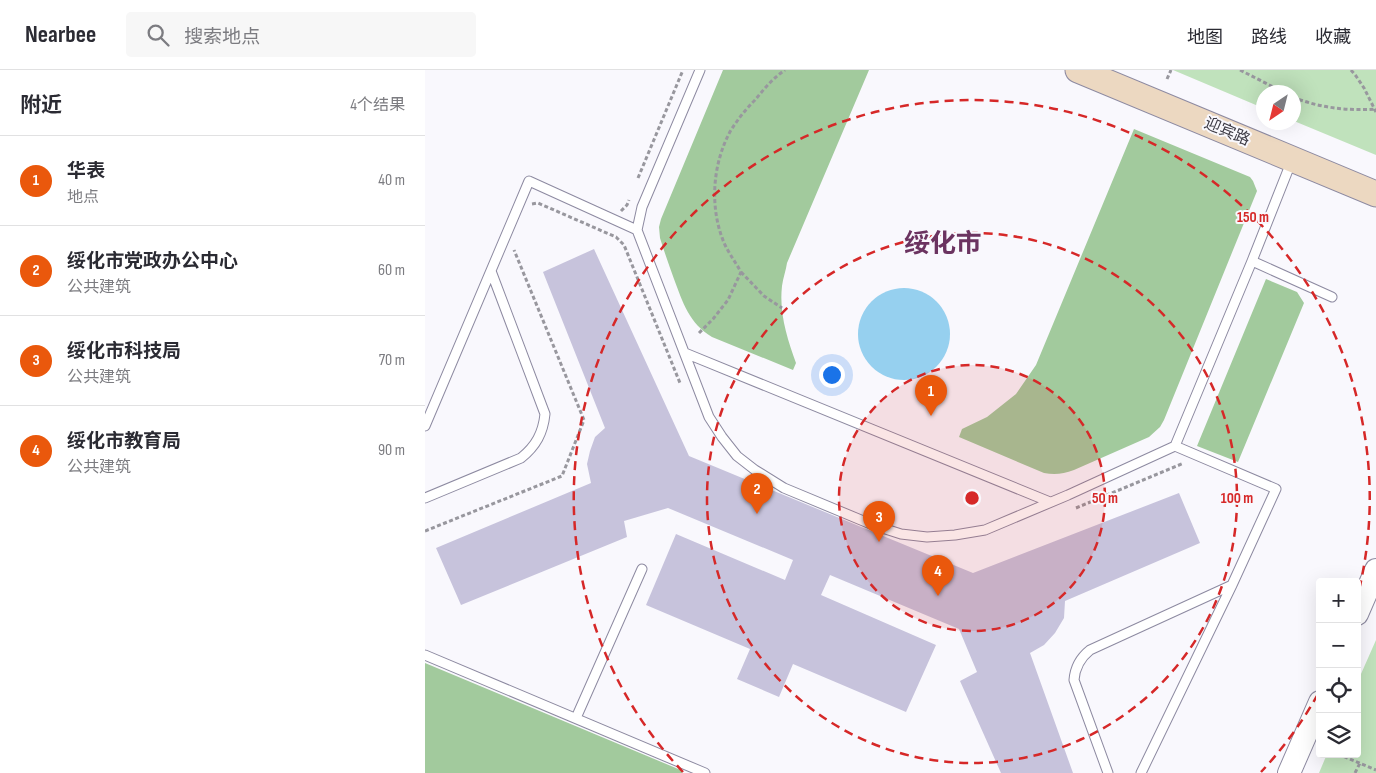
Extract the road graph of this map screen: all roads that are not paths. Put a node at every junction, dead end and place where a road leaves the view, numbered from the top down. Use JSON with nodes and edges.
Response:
{"nodes":[{"id":1,"x":700,"y":70,"type":"edge"},
{"id":2,"x":1078,"y":70,"type":"edge"},
{"id":3,"x":1293,"y":160,"type":"junction"},
{"id":4,"x":1376,"y":194,"type":"edge"},
{"id":5,"x":637,"y":230,"type":"junction"},
{"id":6,"x":1252,"y":261,"type":"junction"},
{"id":7,"x":491,"y":271,"type":"junction"},
{"id":8,"x":1332,"y":297,"type":"dead end"},
{"id":9,"x":685,"y":353,"type":"junction"},
{"id":10,"x":425,"y":426,"type":"edge"},
{"id":11,"x":1175,"y":446,"type":"junction"},
{"id":12,"x":425,"y":498,"type":"edge"},
{"id":13,"x":1050,"y":502,"type":"junction"},
{"id":14,"x":641,"y":569,"type":"dead end"},
{"id":15,"x":1376,"y":570,"type":"edge"},
{"id":16,"x":1232,"y":585,"type":"junction"},
{"id":17,"x":1361,"y":605,"type":"edge"},
{"id":18,"x":425,"y":656,"type":"edge"},
{"id":19,"x":1316,"y":711,"type":"edge"},
{"id":20,"x":576,"y":718,"type":"junction"},
{"id":21,"x":705,"y":773,"type":"edge"},
{"id":22,"x":1108,"y":773,"type":"edge"},
{"id":23,"x":1141,"y":773,"type":"edge"},
{"id":24,"x":1289,"y":773,"type":"edge"}],
"edges":[{"from":1,"to":5,"type":"lane"},
{"from":2,"to":3,"type":"main road","name":"迎宾路"},
{"from":3,"to":4,"type":"main road","name":"迎宾路"},
{"from":3,"to":6,"type":"lane"},
{"from":5,"to":7,"type":"lane"},
{"from":5,"to":9,"type":"lane"},
{"from":6,"to":8,"type":"lane"},
{"from":6,"to":11,"type":"lane"},
{"from":7,"to":10,"type":"lane"},
{"from":7,"to":12,"type":"lane"},
{"from":9,"to":13,"type":"lane"},
{"from":9,"to":13,"type":"lane"},
{"from":11,"to":13,"type":"lane"},
{"from":11,"to":16,"type":"lane"},
{"from":14,"to":20,"type":"lane"},
{"from":15,"to":17,"type":"street"},
{"from":16,"to":22,"type":"lane"},
{"from":16,"to":23,"type":"lane"},
{"from":18,"to":20,"type":"lane"},
{"from":19,"to":24,"type":"street"},
{"from":20,"to":21,"type":"lane"}]}
